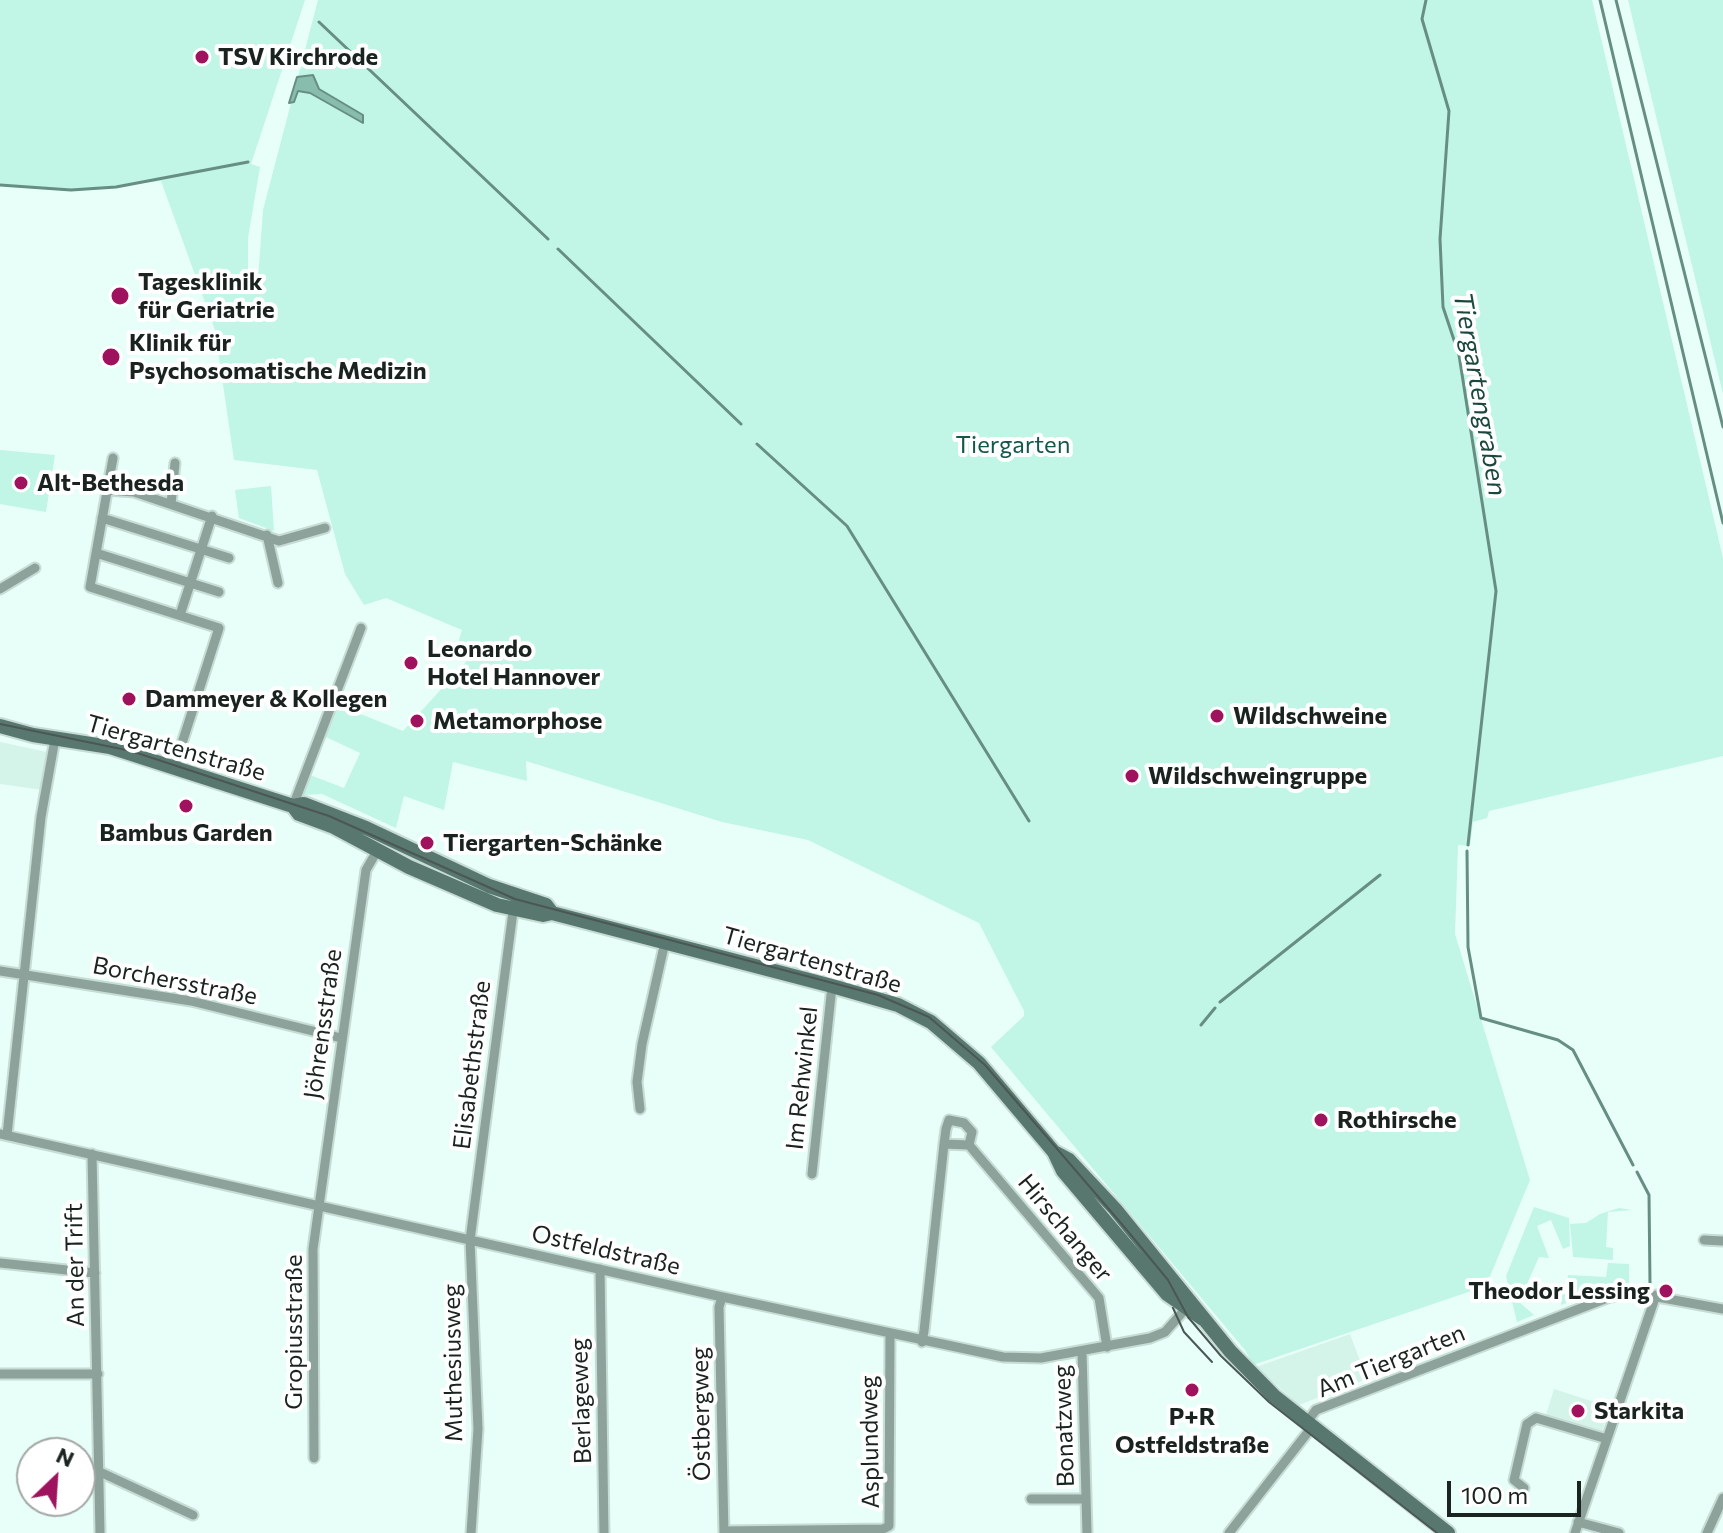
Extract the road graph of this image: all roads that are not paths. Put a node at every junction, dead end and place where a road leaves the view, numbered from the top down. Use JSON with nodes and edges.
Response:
{"nodes":[{"id":1,"x":113,"y":458,"type":"dead end"},
{"id":2,"x":175,"y":463,"type":"dead end"},
{"id":3,"x":107,"y":490,"type":"junction"},
{"id":4,"x":171,"y":504,"type":"junction"},
{"id":5,"x":212,"y":516,"type":"junction"},
{"id":6,"x":102,"y":518,"type":"junction"},
{"id":7,"x":325,"y":528,"type":"dead end"},
{"id":8,"x":267,"y":535,"type":"junction"},
{"id":9,"x":202,"y":548,"type":"junction"},
{"id":10,"x":96,"y":553,"type":"junction"},
{"id":11,"x":229,"y":558,"type":"dead end"},
{"id":12,"x":35,"y":568,"type":"dead end"},
{"id":13,"x":191,"y":582,"type":"junction"},
{"id":14,"x":278,"y":583,"type":"dead end"},
{"id":15,"x":0,"y":589,"type":"edge"},
{"id":16,"x":219,"y":592,"type":"dead end"},
{"id":17,"x":180,"y":615,"type":"junction"},
{"id":18,"x":361,"y":628,"type":"dead end"},
{"id":19,"x":0,"y":726,"type":"edge"},
{"id":20,"x":55,"y":739,"type":"junction"},
{"id":21,"x":174,"y":768,"type":"junction"},
{"id":22,"x":293,"y":806,"type":"junction"},
{"id":23,"x":377,"y":851,"type":"junction"},
{"id":24,"x":515,"y":902,"type":"junction"},
{"id":25,"x":665,"y":942,"type":"junction"},
{"id":26,"x":0,"y":971,"type":"edge"},
{"id":27,"x":23,"y":974,"type":"junction"},
{"id":28,"x":832,"y":986,"type":"junction"},
{"id":29,"x":341,"y":1038,"type":"junction"},
{"id":30,"x":640,"y":1109,"type":"dead end"},
{"id":31,"x":3,"y":1134,"type":"edge"},
{"id":32,"x":944,"y":1144,"type":"junction"},
{"id":33,"x":969,"y":1145,"type":"junction"},
{"id":34,"x":92,"y":1154,"type":"junction"},
{"id":35,"x":812,"y":1174,"type":"dead end"},
{"id":36,"x":318,"y":1205,"type":"junction"},
{"id":37,"x":470,"y":1240,"type":"junction"},
{"id":38,"x":1704,"y":1240,"type":"dead end"},
{"id":39,"x":1723,"y":1241,"type":"edge"},
{"id":40,"x":0,"y":1263,"type":"edge"},
{"id":41,"x":600,"y":1269,"type":"junction"},
{"id":42,"x":95,"y":1273,"type":"junction"},
{"id":43,"x":1656,"y":1295,"type":"junction"},
{"id":44,"x":722,"y":1297,"type":"junction"},
{"id":45,"x":1188,"y":1306,"type":"junction"},
{"id":46,"x":1723,"y":1309,"type":"edge"},
{"id":47,"x":890,"y":1334,"type":"junction"},
{"id":48,"x":922,"y":1342,"type":"junction"},
{"id":49,"x":1107,"y":1347,"type":"junction"},
{"id":50,"x":1082,"y":1352,"type":"junction"},
{"id":51,"x":0,"y":1374,"type":"edge"},
{"id":52,"x":98,"y":1374,"type":"junction"},
{"id":53,"x":1309,"y":1425,"type":"junction"},
{"id":54,"x":1607,"y":1439,"type":"junction"},
{"id":55,"x":314,"y":1458,"type":"dead end"},
{"id":56,"x":100,"y":1472,"type":"junction"},
{"id":57,"x":1524,"y":1488,"type":"dead end"},
{"id":58,"x":1723,"y":1498,"type":"edge"},
{"id":59,"x":1031,"y":1499,"type":"dead end"},
{"id":60,"x":1086,"y":1499,"type":"junction"},
{"id":61,"x":193,"y":1515,"type":"dead end"},
{"id":62,"x":1578,"y":1522,"type":"junction"},
{"id":63,"x":724,"y":1532,"type":"edge"},
{"id":64,"x":1445,"y":1532,"type":"edge"},
{"id":65,"x":100,"y":1533,"type":"edge"},
{"id":66,"x":471,"y":1533,"type":"edge"},
{"id":67,"x":604,"y":1533,"type":"edge"},
{"id":68,"x":1087,"y":1533,"type":"edge"},
{"id":69,"x":1229,"y":1533,"type":"edge"},
{"id":70,"x":1575,"y":1533,"type":"edge"},
{"id":71,"x":1619,"y":1533,"type":"edge"},
{"id":72,"x":1707,"y":1533,"type":"edge"}],
"edges":[{"from":1,"to":3,"type":"street"},
{"from":2,"to":4,"type":"street"},
{"from":3,"to":4,"type":"street"},
{"from":3,"to":6,"type":"street"},
{"from":4,"to":5,"type":"street"},
{"from":5,"to":8,"type":"street"},
{"from":5,"to":9,"type":"street"},
{"from":6,"to":9,"type":"street"},
{"from":6,"to":10,"type":"street"},
{"from":7,"to":8,"type":"street"},
{"from":8,"to":14,"type":"street"},
{"from":9,"to":11,"type":"street"},
{"from":9,"to":13,"type":"street"},
{"from":10,"to":13,"type":"street"},
{"from":10,"to":17,"type":"street"},
{"from":12,"to":15,"type":"street"},
{"from":13,"to":16,"type":"street"},
{"from":13,"to":17,"type":"street"},
{"from":17,"to":21,"type":"street"},
{"from":18,"to":22,"type":"street"},
{"from":19,"to":20,"type":"main road","name":"Tiergartenstraße"},
{"from":20,"to":21,"type":"main road","name":"Tiergartenstraße"},
{"from":20,"to":27,"type":"street"},
{"from":21,"to":22,"type":"main road","name":"Tiergartenstraße"},
{"from":22,"to":23,"type":"main road","name":"Tiergartenstraße"},
{"from":22,"to":24,"type":"main road","name":"Tiergartenstraße"},
{"from":23,"to":24,"type":"main road","name":"Tiergartenstraße"},
{"from":23,"to":29,"type":"street","name":"Jöhrensstraße"},
{"from":24,"to":25,"type":"main road","name":"Tiergartenstraße"},
{"from":24,"to":37,"type":"street","name":"Elisabethstraße"},
{"from":25,"to":28,"type":"main road","name":"Tiergartenstraße"},
{"from":25,"to":30,"type":"street"},
{"from":26,"to":27,"type":"street","name":"Borchersstraße"},
{"from":27,"to":29,"type":"street","name":"Borchersstraße"},
{"from":27,"to":31,"type":"street"},
{"from":28,"to":35,"type":"street","name":"Im Rehwinkel"},
{"from":28,"to":45,"type":"main road","name":"Tiergartenstraße"},
{"from":29,"to":36,"type":"street","name":"Jöhrensstraße"},
{"from":31,"to":34,"type":"street","name":"Ostfeldstraße"},
{"from":32,"to":33,"type":"street"},
{"from":32,"to":33,"type":"street","name":"Hirschanger"},
{"from":32,"to":48,"type":"street"},
{"from":33,"to":49,"type":"street","name":"Hirschanger"},
{"from":34,"to":36,"type":"street","name":"Ostfeldstraße"},
{"from":34,"to":42,"type":"street","name":"An der Trift"},
{"from":36,"to":37,"type":"street","name":"Ostfeldstraße"},
{"from":36,"to":55,"type":"street","name":"Gropiusstraße"},
{"from":37,"to":41,"type":"street","name":"Ostfeldstraße"},
{"from":37,"to":66,"type":"street","name":"Muthesiusweg"},
{"from":38,"to":39,"type":"street"},
{"from":40,"to":42,"type":"street"},
{"from":41,"to":44,"type":"street","name":"Ostfeldstraße"},
{"from":41,"to":67,"type":"street","name":"Berlageweg"},
{"from":42,"to":52,"type":"street","name":"An der Trift"},
{"from":43,"to":46,"type":"street","name":"Am Tiergarten"},
{"from":43,"to":53,"type":"street","name":"Am Tiergarten"},
{"from":43,"to":54,"type":"street"},
{"from":44,"to":47,"type":"street","name":"Ostfeldstraße"},
{"from":44,"to":63,"type":"street","name":"Östbergweg"},
{"from":45,"to":49,"type":"street","name":"Ostfeldstraße"},
{"from":45,"to":53,"type":"main road","name":"Tiergartenstraße"},
{"from":47,"to":48,"type":"street","name":"Ostfeldstraße"},
{"from":47,"to":63,"type":"street","name":"Asplundweg"},
{"from":48,"to":50,"type":"street","name":"Ostfeldstraße"},
{"from":49,"to":50,"type":"street","name":"Ostfeldstraße"},
{"from":50,"to":60,"type":"street","name":"Bonatzweg"},
{"from":51,"to":52,"type":"street"},
{"from":52,"to":56,"type":"street","name":"An der Trift"},
{"from":53,"to":64,"type":"main road","name":"Tiergartenstraße"},
{"from":53,"to":69,"type":"street","name":"Am Tiergarten"},
{"from":54,"to":57,"type":"street"},
{"from":54,"to":62,"type":"street"},
{"from":56,"to":61,"type":"street"},
{"from":56,"to":65,"type":"street","name":"An der Trift"},
{"from":58,"to":72,"type":"street"},
{"from":59,"to":60,"type":"street","name":"Bonatzweg"},
{"from":60,"to":68,"type":"street","name":"Bonatzweg"},
{"from":62,"to":70,"type":"street"},
{"from":62,"to":71,"type":"street"}]}
